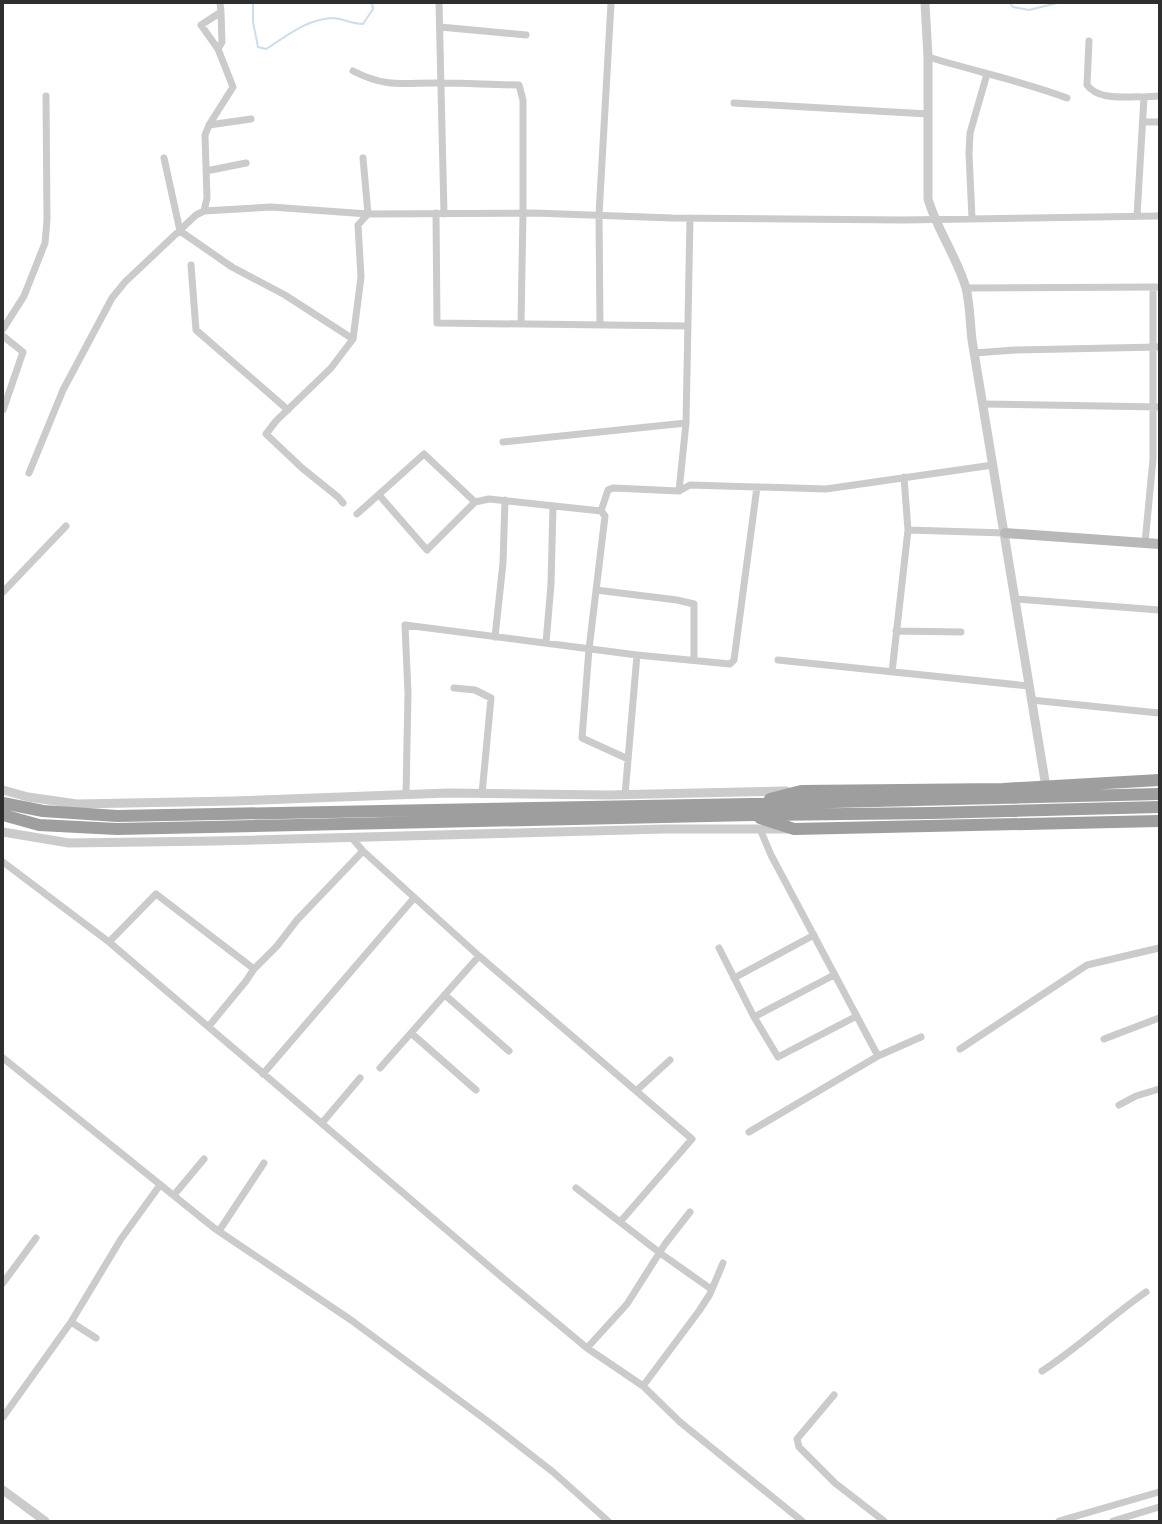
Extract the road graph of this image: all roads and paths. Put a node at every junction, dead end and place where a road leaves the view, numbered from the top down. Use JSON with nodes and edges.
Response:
{"nodes":[{"id":1,"x":220,"y":3,"type":"edge"},
{"id":2,"x":439,"y":3,"type":"edge"},
{"id":3,"x":611,"y":3,"type":"edge"},
{"id":4,"x":925,"y":3,"type":"edge"},
{"id":5,"x":221,"y":12,"type":"junction"},
{"id":6,"x":440,"y":28,"type":"junction"},
{"id":7,"x":526,"y":35,"type":"dead end"},
{"id":8,"x":1089,"y":41,"type":"dead end"},
{"id":9,"x":218,"y":49,"type":"junction"},
{"id":10,"x":928,"y":57,"type":"junction"},
{"id":11,"x":353,"y":72,"type":"dead end"},
{"id":12,"x":986,"y":74,"type":"junction"},
{"id":13,"x":441,"y":83,"type":"junction"},
{"id":14,"x":46,"y":96,"type":"dead end"},
{"id":15,"x":1159,"y":96,"type":"edge"},
{"id":16,"x":1144,"y":97,"type":"junction"},
{"id":17,"x":1067,"y":98,"type":"dead end"},
{"id":18,"x":734,"y":103,"type":"dead end"},
{"id":19,"x":928,"y":114,"type":"junction"},
{"id":20,"x":251,"y":119,"type":"dead end"},
{"id":21,"x":1143,"y":122,"type":"junction"},
{"id":22,"x":1159,"y":122,"type":"edge"},
{"id":23,"x":209,"y":125,"type":"junction"},
{"id":24,"x":164,"y":158,"type":"dead end"},
{"id":25,"x":363,"y":158,"type":"dead end"},
{"id":26,"x":246,"y":163,"type":"dead end"},
{"id":27,"x":206,"y":171,"type":"junction"},
{"id":28,"x":204,"y":211,"type":"junction"},
{"id":29,"x":524,"y":213,"type":"junction"},
{"id":30,"x":368,"y":214,"type":"junction"},
{"id":31,"x":436,"y":214,"type":"junction"},
{"id":32,"x":444,"y":214,"type":"junction"},
{"id":33,"x":599,"y":216,"type":"junction"},
{"id":34,"x":1137,"y":216,"type":"junction"},
{"id":35,"x":1159,"y":216,"type":"edge"},
{"id":36,"x":690,"y":218,"type":"junction"},
{"id":37,"x":972,"y":218,"type":"junction"},
{"id":38,"x":934,"y":219,"type":"junction"},
{"id":39,"x":180,"y":231,"type":"junction"},
{"id":40,"x":191,"y":265,"type":"dead end"},
{"id":41,"x":1156,"y":287,"type":"edge"},
{"id":42,"x":966,"y":288,"type":"junction"},
{"id":43,"x":520,"y":324,"type":"junction"},
{"id":44,"x":600,"y":325,"type":"junction"},
{"id":45,"x":688,"y":326,"type":"junction"},
{"id":46,"x":3,"y":329,"type":"edge"},
{"id":47,"x":3,"y":336,"type":"edge"},
{"id":48,"x":353,"y":339,"type":"junction"},
{"id":49,"x":1156,"y":347,"type":"edge"},
{"id":50,"x":974,"y":353,"type":"junction"},
{"id":51,"x":983,"y":404,"type":"junction"},
{"id":52,"x":1156,"y":407,"type":"edge"},
{"id":53,"x":3,"y":410,"type":"edge"},
{"id":54,"x":288,"y":410,"type":"junction"},
{"id":55,"x":686,"y":423,"type":"junction"},
{"id":56,"x":504,"y":442,"type":"dead end"},
{"id":57,"x":1156,"y":459,"type":"edge"},
{"id":58,"x":993,"y":465,"type":"junction"},
{"id":59,"x":29,"y":472,"type":"dead end"},
{"id":60,"x":904,"y":477,"type":"junction"},
{"id":61,"x":757,"y":487,"type":"junction"},
{"id":62,"x":679,"y":490,"type":"junction"},
{"id":63,"x":379,"y":495,"type":"junction"},
{"id":64,"x":505,"y":500,"type":"junction"},
{"id":65,"x":475,"y":502,"type":"junction"},
{"id":66,"x":343,"y":503,"type":"dead end"},
{"id":67,"x":553,"y":506,"type":"junction"},
{"id":68,"x":601,"y":511,"type":"junction"},
{"id":69,"x":357,"y":514,"type":"dead end"},
{"id":70,"x":66,"y":526,"type":"dead end"},
{"id":71,"x":908,"y":530,"type":"junction"},
{"id":72,"x":1005,"y":533,"type":"junction"},
{"id":73,"x":1145,"y":543,"type":"junction"},
{"id":74,"x":1159,"y":544,"type":"edge"},
{"id":75,"x":596,"y":590,"type":"junction"},
{"id":76,"x":3,"y":592,"type":"edge"},
{"id":77,"x":1015,"y":599,"type":"junction"},
{"id":78,"x":1159,"y":610,"type":"edge"},
{"id":79,"x":896,"y":631,"type":"junction"},
{"id":80,"x":961,"y":632,"type":"dead end"},
{"id":81,"x":495,"y":637,"type":"junction"},
{"id":82,"x":546,"y":643,"type":"junction"},
{"id":83,"x":589,"y":649,"type":"junction"},
{"id":84,"x":637,"y":655,"type":"junction"},
{"id":85,"x":694,"y":660,"type":"junction"},
{"id":86,"x":778,"y":660,"type":"dead end"},
{"id":87,"x":892,"y":672,"type":"junction"},
{"id":88,"x":1029,"y":686,"type":"junction"},
{"id":89,"x":454,"y":688,"type":"dead end"},
{"id":90,"x":1032,"y":700,"type":"junction"},
{"id":91,"x":1159,"y":713,"type":"edge"},
{"id":92,"x":628,"y":759,"type":"junction"},
{"id":93,"x":1159,"y":780,"type":"edge"},
{"id":94,"x":1046,"y":787,"type":"junction"},
{"id":95,"x":3,"y":790,"type":"edge"},
{"id":96,"x":801,"y":791,"type":"junction"},
{"id":97,"x":482,"y":794,"type":"junction"},
{"id":98,"x":499,"y":794,"type":"junction"},
{"id":99,"x":1159,"y":794,"type":"edge"},
{"id":100,"x":406,"y":795,"type":"junction"},
{"id":101,"x":625,"y":795,"type":"junction"},
{"id":102,"x":3,"y":803,"type":"edge"},
{"id":103,"x":1159,"y":807,"type":"edge"},
{"id":104,"x":498,"y":809,"type":"junction"},
{"id":105,"x":751,"y":810,"type":"junction"},
{"id":106,"x":3,"y":815,"type":"edge"},
{"id":107,"x":1159,"y":821,"type":"edge"},
{"id":108,"x":760,"y":829,"type":"junction"},
{"id":109,"x":794,"y":829,"type":"junction"},
{"id":110,"x":3,"y":832,"type":"edge"},
{"id":111,"x":351,"y":837,"type":"junction"},
{"id":112,"x":363,"y":851,"type":"junction"},
{"id":113,"x":3,"y":862,"type":"edge"},
{"id":114,"x":414,"y":898,"type":"junction"},
{"id":115,"x":814,"y":934,"type":"junction"},
{"id":116,"x":109,"y":942,"type":"junction"},
{"id":117,"x":720,"y":948,"type":"dead end"},
{"id":118,"x":1159,"y":948,"type":"edge"},
{"id":119,"x":479,"y":956,"type":"junction"},
{"id":120,"x":254,"y":969,"type":"junction"},
{"id":121,"x":834,"y":975,"type":"junction"},
{"id":122,"x":734,"y":978,"type":"junction"},
{"id":123,"x":445,"y":995,"type":"junction"},
{"id":124,"x":857,"y":1016,"type":"junction"},
{"id":125,"x":754,"y":1017,"type":"junction"},
{"id":126,"x":1159,"y":1018,"type":"edge"},
{"id":127,"x":209,"y":1026,"type":"junction"},
{"id":128,"x":411,"y":1033,"type":"junction"},
{"id":129,"x":921,"y":1037,"type":"dead end"},
{"id":130,"x":1104,"y":1039,"type":"dead end"},
{"id":131,"x":960,"y":1049,"type":"dead end"},
{"id":132,"x":509,"y":1051,"type":"dead end"},
{"id":133,"x":878,"y":1056,"type":"junction"},
{"id":134,"x":3,"y":1058,"type":"edge"},
{"id":135,"x":670,"y":1060,"type":"dead end"},
{"id":136,"x":380,"y":1068,"type":"dead end"},
{"id":137,"x":263,"y":1074,"type":"junction"},
{"id":138,"x":360,"y":1078,"type":"dead end"},
{"id":139,"x":1159,"y":1089,"type":"edge"},
{"id":140,"x":476,"y":1090,"type":"dead end"},
{"id":141,"x":636,"y":1091,"type":"junction"},
{"id":142,"x":1119,"y":1105,"type":"dead end"},
{"id":143,"x":322,"y":1123,"type":"junction"},
{"id":144,"x":749,"y":1132,"type":"dead end"},
{"id":145,"x":204,"y":1159,"type":"dead end"},
{"id":146,"x":264,"y":1163,"type":"dead end"},
{"id":147,"x":160,"y":1185,"type":"junction"},
{"id":148,"x":576,"y":1188,"type":"dead end"},
{"id":149,"x":174,"y":1196,"type":"junction"},
{"id":150,"x":690,"y":1212,"type":"dead end"},
{"id":151,"x":620,"y":1222,"type":"junction"},
{"id":152,"x":218,"y":1230,"type":"junction"},
{"id":153,"x":36,"y":1238,"type":"dead end"},
{"id":154,"x":660,"y":1253,"type":"junction"},
{"id":155,"x":723,"y":1263,"type":"dead end"},
{"id":156,"x":3,"y":1283,"type":"edge"},
{"id":157,"x":711,"y":1289,"type":"junction"},
{"id":158,"x":1146,"y":1292,"type":"dead end"},
{"id":159,"x":71,"y":1322,"type":"junction"},
{"id":160,"x":96,"y":1338,"type":"dead end"},
{"id":161,"x":587,"y":1348,"type":"junction"},
{"id":162,"x":1042,"y":1371,"type":"dead end"},
{"id":163,"x":642,"y":1386,"type":"junction"},
{"id":164,"x":834,"y":1395,"type":"dead end"},
{"id":165,"x":3,"y":1417,"type":"edge"},
{"id":166,"x":3,"y":1490,"type":"edge"},
{"id":167,"x":1159,"y":1492,"type":"edge"},
{"id":168,"x":1159,"y":1508,"type":"edge"},
{"id":169,"x":45,"y":1521,"type":"edge"},
{"id":170,"x":608,"y":1521,"type":"edge"},
{"id":171,"x":802,"y":1521,"type":"edge"},
{"id":172,"x":884,"y":1521,"type":"edge"},
{"id":173,"x":1059,"y":1521,"type":"edge"},
{"id":174,"x":1113,"y":1521,"type":"edge"}],
"edges":[{"from":1,"to":5,"type":"street"},
{"from":2,"to":6,"type":"street"},
{"from":3,"to":33,"type":"street"},
{"from":4,"to":10,"type":"street"},
{"from":5,"to":9,"type":"street"},
{"from":5,"to":9,"type":"street"},
{"from":6,"to":7,"type":"street"},
{"from":6,"to":13,"type":"street"},
{"from":8,"to":16,"type":"street"},
{"from":9,"to":23,"type":"street"},
{"from":10,"to":12,"type":"street"},
{"from":10,"to":19,"type":"street"},
{"from":11,"to":13,"type":"street"},
{"from":12,"to":17,"type":"street"},
{"from":12,"to":37,"type":"street"},
{"from":13,"to":29,"type":"street"},
{"from":13,"to":32,"type":"street"},
{"from":14,"to":46,"type":"street"},
{"from":15,"to":16,"type":"street"},
{"from":16,"to":21,"type":"street"},
{"from":18,"to":19,"type":"street"},
{"from":19,"to":38,"type":"street"},
{"from":20,"to":23,"type":"street"},
{"from":21,"to":22,"type":"street"},
{"from":21,"to":34,"type":"street"},
{"from":23,"to":27,"type":"street"},
{"from":24,"to":39,"type":"street"},
{"from":25,"to":30,"type":"street"},
{"from":26,"to":27,"type":"street"},
{"from":27,"to":28,"type":"street"},
{"from":28,"to":30,"type":"street"},
{"from":28,"to":39,"type":"street"},
{"from":29,"to":32,"type":"street"},
{"from":29,"to":33,"type":"street"},
{"from":29,"to":43,"type":"street"},
{"from":30,"to":31,"type":"street"},
{"from":30,"to":48,"type":"street"},
{"from":31,"to":32,"type":"street"},
{"from":31,"to":43,"type":"street"},
{"from":33,"to":36,"type":"street"},
{"from":33,"to":44,"type":"street"},
{"from":34,"to":35,"type":"street"},
{"from":34,"to":37,"type":"street"},
{"from":36,"to":38,"type":"street"},
{"from":36,"to":45,"type":"street"},
{"from":37,"to":38,"type":"street"},
{"from":38,"to":42,"type":"street"},
{"from":39,"to":48,"type":"street"},
{"from":39,"to":59,"type":"street"},
{"from":40,"to":54,"type":"street"},
{"from":41,"to":42,"type":"street"},
{"from":41,"to":49,"type":"street"},
{"from":42,"to":50,"type":"street"},
{"from":43,"to":44,"type":"street"},
{"from":44,"to":45,"type":"street"},
{"from":45,"to":55,"type":"street"},
{"from":47,"to":53,"type":"street"},
{"from":48,"to":54,"type":"street"},
{"from":49,"to":50,"type":"street"},
{"from":49,"to":52,"type":"street"},
{"from":50,"to":51,"type":"street"},
{"from":51,"to":52,"type":"street"},
{"from":51,"to":58,"type":"street"},
{"from":52,"to":57,"type":"street"},
{"from":54,"to":66,"type":"street"},
{"from":55,"to":56,"type":"street"},
{"from":55,"to":62,"type":"street"},
{"from":57,"to":73,"type":"street"},
{"from":58,"to":60,"type":"street"},
{"from":58,"to":72,"type":"street"},
{"from":60,"to":61,"type":"street"},
{"from":60,"to":71,"type":"street"},
{"from":61,"to":62,"type":"street"},
{"from":61,"to":85,"type":"street"},
{"from":62,"to":68,"type":"street"},
{"from":63,"to":65,"type":"street"},
{"from":63,"to":65,"type":"street"},
{"from":63,"to":69,"type":"street"},
{"from":64,"to":65,"type":"street"},
{"from":64,"to":67,"type":"street"},
{"from":64,"to":81,"type":"street"},
{"from":67,"to":68,"type":"street"},
{"from":67,"to":82,"type":"street"},
{"from":68,"to":75,"type":"street"},
{"from":70,"to":76,"type":"street"},
{"from":71,"to":72,"type":"street"},
{"from":71,"to":79,"type":"street"},
{"from":72,"to":73,"type":"main road"},
{"from":72,"to":77,"type":"street"},
{"from":73,"to":74,"type":"main road"},
{"from":75,"to":83,"type":"street"},
{"from":75,"to":85,"type":"street"},
{"from":77,"to":78,"type":"street"},
{"from":77,"to":88,"type":"street"},
{"from":79,"to":80,"type":"street"},
{"from":79,"to":87,"type":"street"},
{"from":81,"to":82,"type":"street"},
{"from":81,"to":100,"type":"street"},
{"from":82,"to":83,"type":"street"},
{"from":83,"to":84,"type":"street"},
{"from":83,"to":92,"type":"street"},
{"from":84,"to":85,"type":"street"},
{"from":84,"to":92,"type":"street"},
{"from":86,"to":87,"type":"street"},
{"from":87,"to":88,"type":"street"},
{"from":88,"to":90,"type":"street"},
{"from":89,"to":97,"type":"street"},
{"from":90,"to":91,"type":"street"},
{"from":90,"to":94,"type":"street"},
{"from":92,"to":101,"type":"street"},
{"from":93,"to":94,"type":"highway"},
{"from":94,"to":96,"type":"highway"},
{"from":95,"to":100,"type":"street"},
{"from":96,"to":101,"type":"street"},
{"from":96,"to":105,"type":"highway"},
{"from":97,"to":98,"type":"street"},
{"from":97,"to":100,"type":"street"},
{"from":98,"to":101,"type":"street"},
{"from":98,"to":104,"type":"street"},
{"from":99,"to":105,"type":"highway"},
{"from":102,"to":104,"type":"highway"},
{"from":103,"to":105,"type":"highway"},
{"from":104,"to":105,"type":"highway"},
{"from":105,"to":106,"type":"highway"},
{"from":105,"to":109,"type":"highway"},
{"from":107,"to":109,"type":"highway"},
{"from":108,"to":109,"type":"street"},
{"from":108,"to":111,"type":"street"},
{"from":108,"to":115,"type":"street"},
{"from":110,"to":111,"type":"street"},
{"from":111,"to":112,"type":"street"},
{"from":112,"to":114,"type":"street"},
{"from":112,"to":120,"type":"street"},
{"from":113,"to":116,"type":"street"},
{"from":114,"to":119,"type":"street"},
{"from":114,"to":137,"type":"street"},
{"from":115,"to":121,"type":"street"},
{"from":115,"to":122,"type":"street"},
{"from":116,"to":120,"type":"street"},
{"from":116,"to":127,"type":"street"},
{"from":117,"to":122,"type":"street"},
{"from":118,"to":131,"type":"street"},
{"from":119,"to":123,"type":"street"},
{"from":119,"to":141,"type":"street"},
{"from":120,"to":127,"type":"street"},
{"from":121,"to":124,"type":"street"},
{"from":121,"to":125,"type":"street"},
{"from":122,"to":125,"type":"street"},
{"from":123,"to":128,"type":"street"},
{"from":123,"to":132,"type":"street"},
{"from":124,"to":125,"type":"street"},
{"from":124,"to":133,"type":"street"},
{"from":126,"to":130,"type":"street"},
{"from":127,"to":137,"type":"street"},
{"from":128,"to":136,"type":"street"},
{"from":128,"to":140,"type":"street"},
{"from":129,"to":133,"type":"street"},
{"from":133,"to":144,"type":"street"},
{"from":134,"to":147,"type":"street"},
{"from":135,"to":141,"type":"street"},
{"from":137,"to":143,"type":"street"},
{"from":138,"to":143,"type":"street"},
{"from":139,"to":142,"type":"street"},
{"from":141,"to":151,"type":"street"},
{"from":143,"to":161,"type":"street"},
{"from":145,"to":149,"type":"street"},
{"from":146,"to":152,"type":"street"},
{"from":147,"to":149,"type":"street"},
{"from":147,"to":159,"type":"street"},
{"from":148,"to":151,"type":"street"},
{"from":149,"to":152,"type":"street"},
{"from":150,"to":154,"type":"street"},
{"from":151,"to":154,"type":"street"},
{"from":152,"to":170,"type":"street"},
{"from":153,"to":156,"type":"street"},
{"from":154,"to":157,"type":"street"},
{"from":154,"to":161,"type":"street"},
{"from":155,"to":157,"type":"street"},
{"from":157,"to":163,"type":"street"},
{"from":158,"to":162,"type":"street"},
{"from":159,"to":160,"type":"street"},
{"from":159,"to":165,"type":"street"},
{"from":161,"to":163,"type":"street"},
{"from":163,"to":171,"type":"street"},
{"from":164,"to":172,"type":"street"},
{"from":166,"to":169,"type":"street"},
{"from":167,"to":173,"type":"street"},
{"from":168,"to":174,"type":"street"}]}
